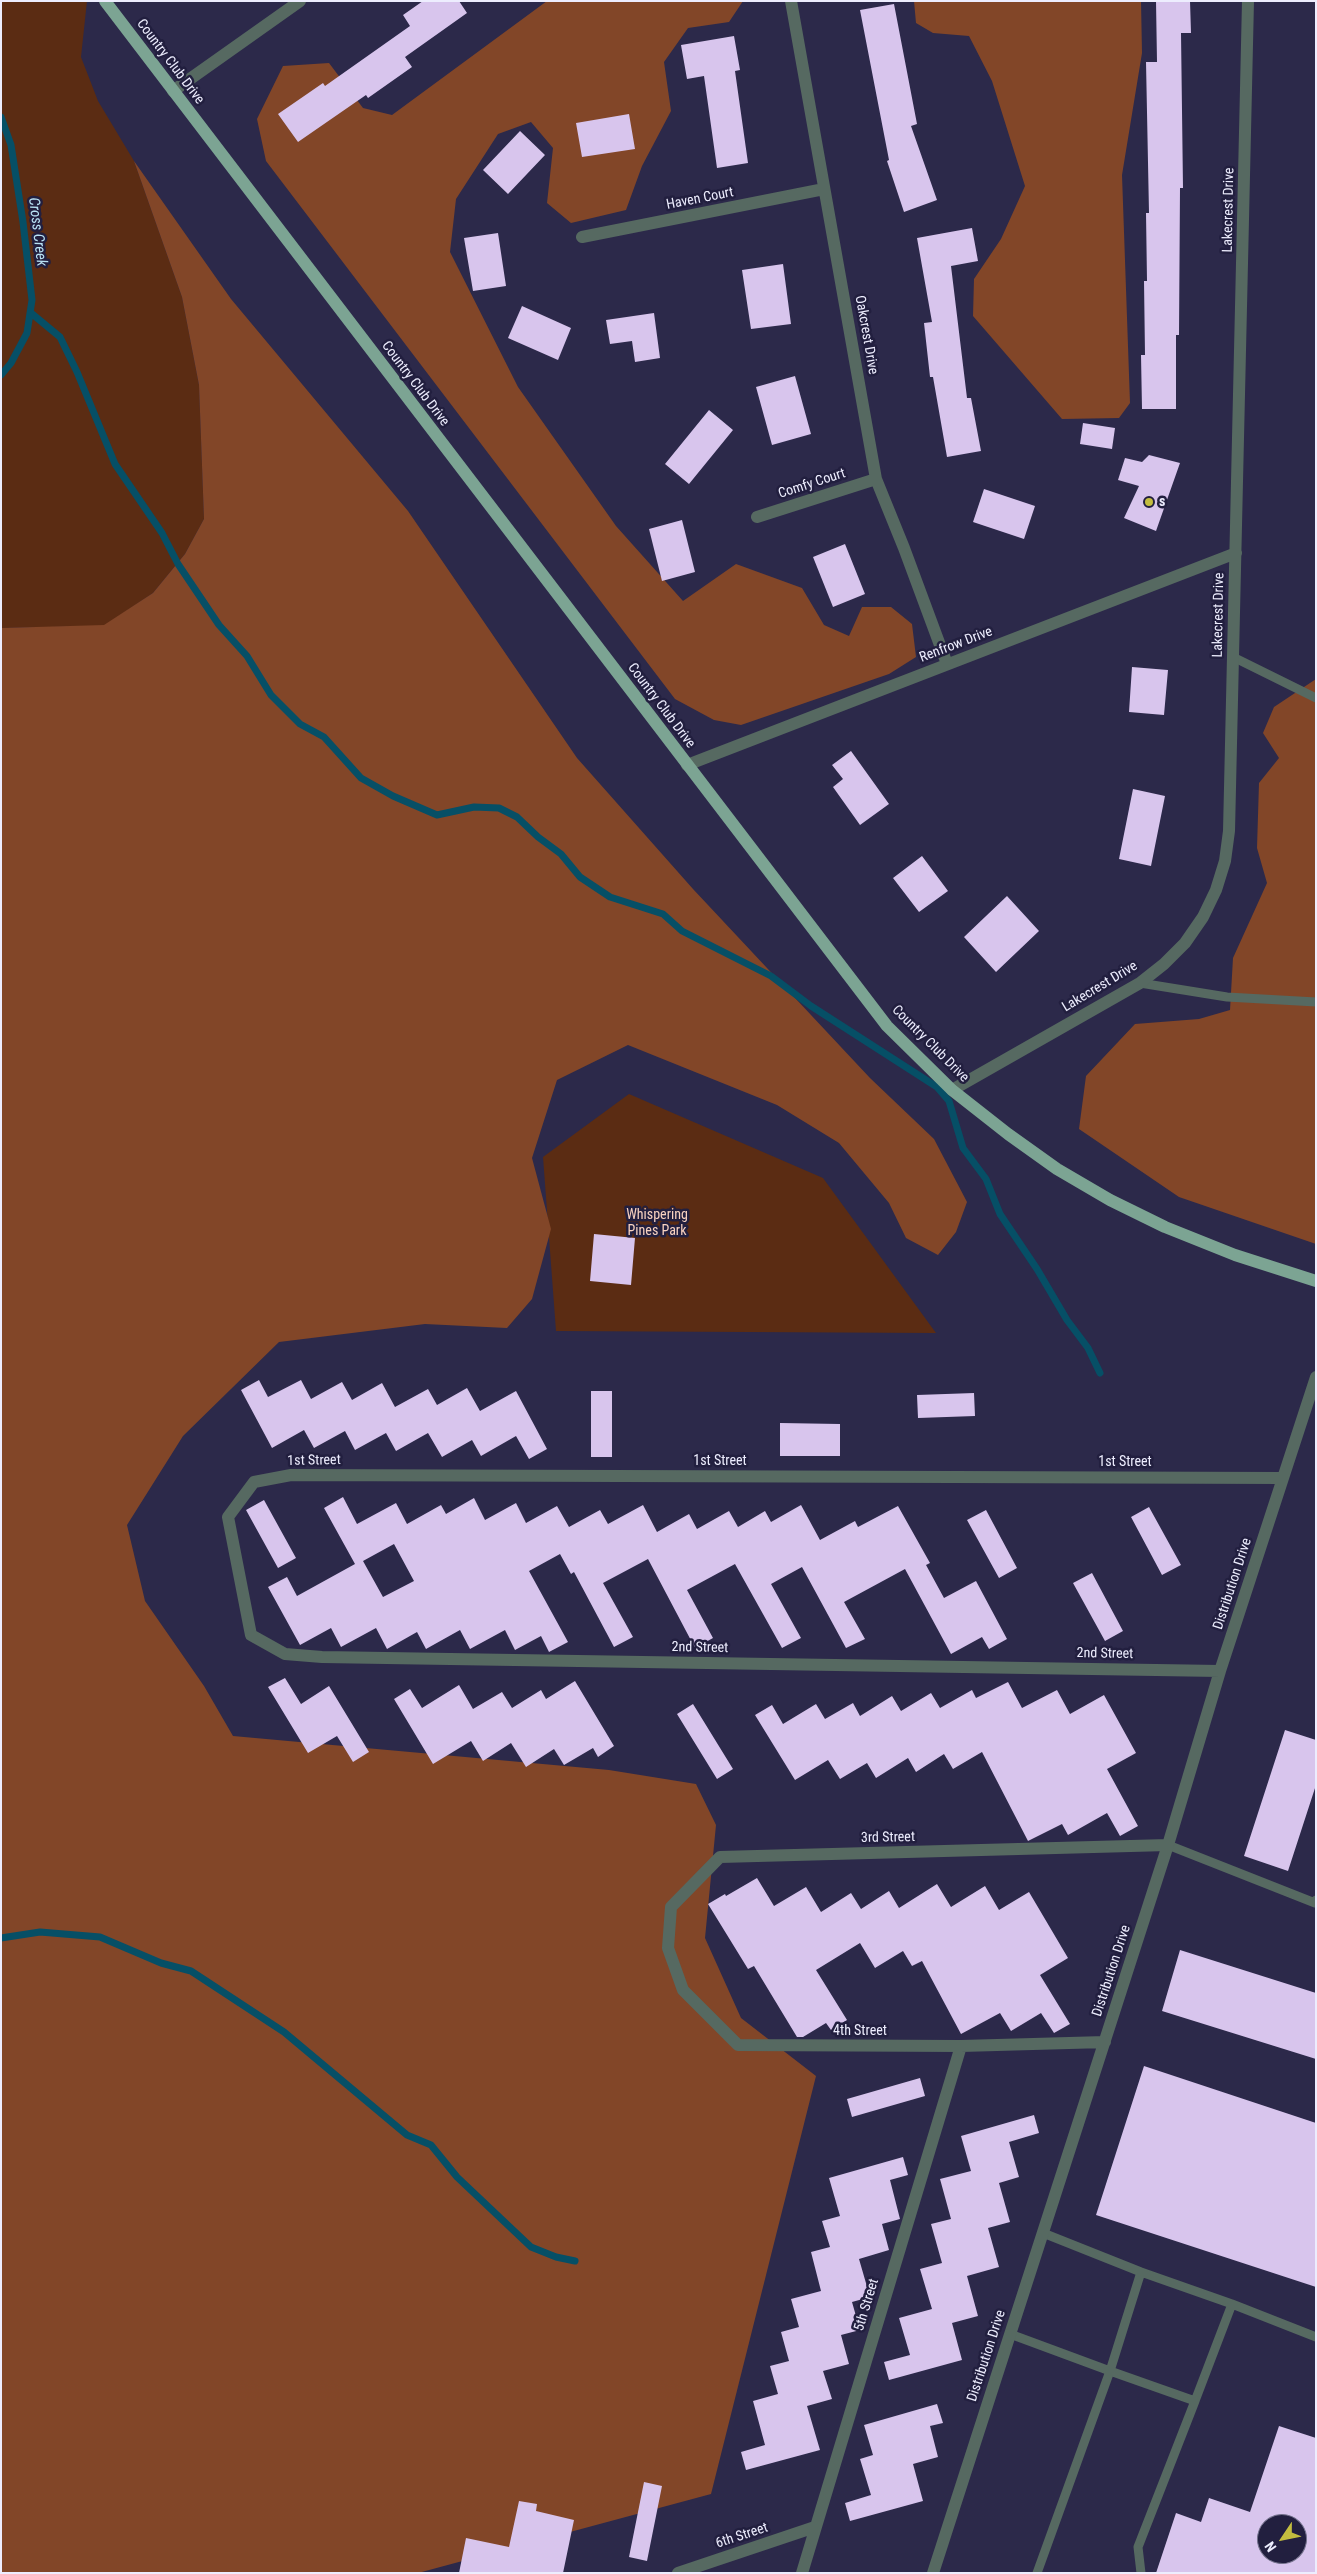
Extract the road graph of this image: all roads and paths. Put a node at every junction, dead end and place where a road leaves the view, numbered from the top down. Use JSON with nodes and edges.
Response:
{"nodes":[{"id":1,"x":105,"y":1,"type":"edge"},
{"id":2,"x":300,"y":1,"type":"edge"},
{"id":3,"x":790,"y":1,"type":"edge"},
{"id":4,"x":1248,"y":1,"type":"edge"},
{"id":5,"x":173,"y":91,"type":"junction"},
{"id":6,"x":824,"y":189,"type":"junction"},
{"id":7,"x":582,"y":238,"type":"dead end"},
{"id":8,"x":876,"y":479,"type":"junction"},
{"id":9,"x":757,"y":517,"type":"dead end"},
{"id":10,"x":1236,"y":553,"type":"junction"},
{"id":11,"x":1233,"y":657,"type":"junction"},
{"id":12,"x":947,"y":664,"type":"junction"},
{"id":13,"x":1316,"y":698,"type":"edge"},
{"id":14,"x":687,"y":765,"type":"junction"},
{"id":15,"x":1140,"y":983,"type":"junction"},
{"id":16,"x":1316,"y":1002,"type":"edge"},
{"id":17,"x":952,"y":1090,"type":"junction"},
{"id":18,"x":1316,"y":1281,"type":"edge"},
{"id":19,"x":1316,"y":1377,"type":"edge"},
{"id":20,"x":1283,"y":1478,"type":"junction"},
{"id":21,"x":239,"y":1569,"type":"joint"},
{"id":22,"x":1220,"y":1671,"type":"junction"},
{"id":23,"x":1168,"y":1845,"type":"junction"},
{"id":24,"x":1316,"y":1900,"type":"edge"},
{"id":25,"x":668,"y":1948,"type":"joint"},
{"id":26,"x":1105,"y":2042,"type":"junction"},
{"id":27,"x":961,"y":2046,"type":"junction"},
{"id":28,"x":1043,"y":2233,"type":"junction"},
{"id":29,"x":1141,"y":2272,"type":"junction"},
{"id":30,"x":1232,"y":2304,"type":"junction"},
{"id":31,"x":1010,"y":2334,"type":"junction"},
{"id":32,"x":1316,"y":2338,"type":"edge"},
{"id":33,"x":1110,"y":2371,"type":"junction"},
{"id":34,"x":1195,"y":2401,"type":"junction"},
{"id":35,"x":815,"y":2527,"type":"junction"},
{"id":36,"x":678,"y":2573,"type":"edge"},
{"id":37,"x":802,"y":2573,"type":"edge"},
{"id":38,"x":933,"y":2573,"type":"edge"},
{"id":39,"x":1037,"y":2573,"type":"edge"},
{"id":40,"x":1140,"y":2573,"type":"edge"}],
"edges":[{"from":1,"to":5,"type":"main road","name":"Country Club Drive"},
{"from":2,"to":5,"type":"street"},
{"from":3,"to":6,"type":"street","name":"Oakcrest Drive"},
{"from":4,"to":10,"type":"street","name":"Lakecrest Drive"},
{"from":5,"to":14,"type":"main road","name":"Country Club Drive"},
{"from":6,"to":7,"type":"street","name":"Haven Court"},
{"from":6,"to":8,"type":"street","name":"Oakcrest Drive"},
{"from":8,"to":9,"type":"street","name":"Comfy Court"},
{"from":8,"to":12,"type":"street","name":"Oakcrest Drive"},
{"from":10,"to":11,"type":"street","name":"Lakecrest Drive"},
{"from":10,"to":12,"type":"street","name":"Renfrow Drive"},
{"from":11,"to":13,"type":"lane"},
{"from":11,"to":15,"type":"street","name":"Lakecrest Drive"},
{"from":12,"to":14,"type":"street","name":"Renfrow Drive"},
{"from":14,"to":17,"type":"main road","name":"Country Club Drive"},
{"from":15,"to":16,"type":"lane"},
{"from":15,"to":17,"type":"street","name":"Lakecrest Drive"},
{"from":17,"to":18,"type":"main road","name":"Country Club Drive"},
{"from":19,"to":20,"type":"street","name":"Distribution Drive"},
{"from":20,"to":21,"type":"street","name":"1st Street"},
{"from":20,"to":22,"type":"street","name":"Distribution Drive"},
{"from":21,"to":22,"type":"street","name":"2nd Street"},
{"from":22,"to":23,"type":"street","name":"Distribution Drive"},
{"from":23,"to":24,"type":"lane"},
{"from":23,"to":25,"type":"street","name":"3rd Street"},
{"from":23,"to":26,"type":"street","name":"Distribution Drive"},
{"from":25,"to":27,"type":"street","name":"4th Street"},
{"from":26,"to":27,"type":"street","name":"4th Street"},
{"from":26,"to":28,"type":"street","name":"Distribution Drive"},
{"from":27,"to":35,"type":"street","name":"5th Street"},
{"from":28,"to":29,"type":"lane"},
{"from":28,"to":31,"type":"street","name":"Distribution Drive"},
{"from":29,"to":30,"type":"lane"},
{"from":29,"to":33,"type":"lane"},
{"from":30,"to":32,"type":"lane"},
{"from":30,"to":34,"type":"lane"},
{"from":31,"to":33,"type":"lane"},
{"from":31,"to":38,"type":"street","name":"Distribution Drive"},
{"from":33,"to":34,"type":"lane"},
{"from":33,"to":39,"type":"lane"},
{"from":34,"to":40,"type":"lane"},
{"from":35,"to":36,"type":"street","name":"6th Street"},
{"from":35,"to":37,"type":"street","name":"5th Street"}]}
